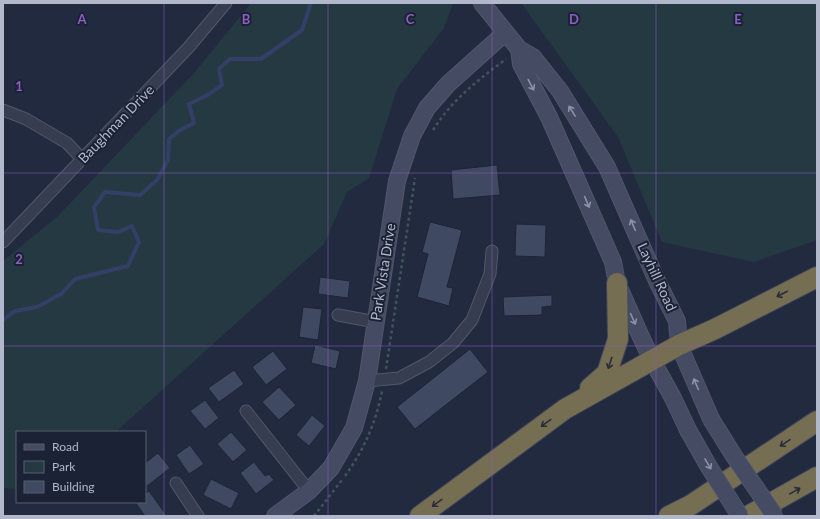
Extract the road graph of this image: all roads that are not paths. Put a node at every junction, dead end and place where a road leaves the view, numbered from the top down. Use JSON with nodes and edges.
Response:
{"nodes":[{"id":1,"x":226,"y":3,"type":"edge"},
{"id":2,"x":482,"y":3,"type":"edge"},
{"id":3,"x":505,"y":33,"type":"junction"},
{"id":4,"x":519,"y":49,"type":"junction"},
{"id":5,"x":3,"y":110,"type":"edge"},
{"id":6,"x":82,"y":159,"type":"junction"},
{"id":7,"x":3,"y":242,"type":"edge"},
{"id":8,"x":492,"y":251,"type":"dead end"},
{"id":9,"x":817,"y":277,"type":"edge"},
{"id":10,"x":617,"y":283,"type":"junction"},
{"id":11,"x":338,"y":315,"type":"dead end"},
{"id":12,"x":376,"y":322,"type":"junction"},
{"id":13,"x":679,"y":345,"type":"junction"},
{"id":14,"x":652,"y":360,"type":"junction"},
{"id":15,"x":367,"y":381,"type":"junction"},
{"id":16,"x":565,"y":410,"type":"junction"},
{"id":17,"x":246,"y":411,"type":"dead end"},
{"id":18,"x":817,"y":421,"type":"edge"},
{"id":19,"x":817,"y":477,"type":"edge"},
{"id":20,"x":176,"y":483,"type":"dead end"},
{"id":21,"x":309,"y":491,"type":"junction"},
{"id":22,"x":198,"y":516,"type":"edge"},
{"id":23,"x":275,"y":516,"type":"edge"},
{"id":24,"x":420,"y":516,"type":"edge"},
{"id":25,"x":669,"y":516,"type":"edge"},
{"id":26,"x":740,"y":516,"type":"edge"},
{"id":27,"x":748,"y":516,"type":"edge"},
{"id":28,"x":775,"y":516,"type":"edge"}],
"edges":[{"from":1,"to":6,"type":"street","name":"Baughman Drive"},
{"from":2,"to":3,"type":"main road","name":"Layhill Road"},
{"from":3,"to":4,"type":"main road","name":"Layhill Road"},
{"from":3,"to":12,"type":"main road","name":"Park Vista Drive"},
{"from":4,"to":10,"type":"main road","name":"Layhill Road","one_way":true},
{"from":13,"to":4,"type":"main road","name":"Layhill Road","one_way":true},
{"from":5,"to":6,"type":"street"},
{"from":6,"to":7,"type":"street","name":"Baughman Drive"},
{"from":8,"to":15,"type":"street"},
{"from":9,"to":13,"type":"highway","one_way":true},
{"from":10,"to":14,"type":"main road","name":"Layhill Road","one_way":true},
{"from":10,"to":16,"type":"highway","one_way":true},
{"from":11,"to":12,"type":"street"},
{"from":12,"to":15,"type":"main road","name":"Park Vista Drive"},
{"from":13,"to":14,"type":"highway"},
{"from":28,"to":13,"type":"main road","name":"Layhill Road","one_way":true,"bridge":true},
{"from":14,"to":16,"type":"highway"},
{"from":14,"to":26,"type":"main road","name":"Layhill Road","one_way":true,"bridge":true},
{"from":15,"to":21,"type":"main road","name":"Park Vista Drive"},
{"from":16,"to":24,"type":"highway","one_way":true},
{"from":17,"to":21,"type":"street"},
{"from":18,"to":25,"type":"highway","one_way":true},
{"from":27,"to":19,"type":"highway","one_way":true},
{"from":20,"to":22,"type":"street"},
{"from":21,"to":23,"type":"main road","name":"Park Vista Drive"}]}
